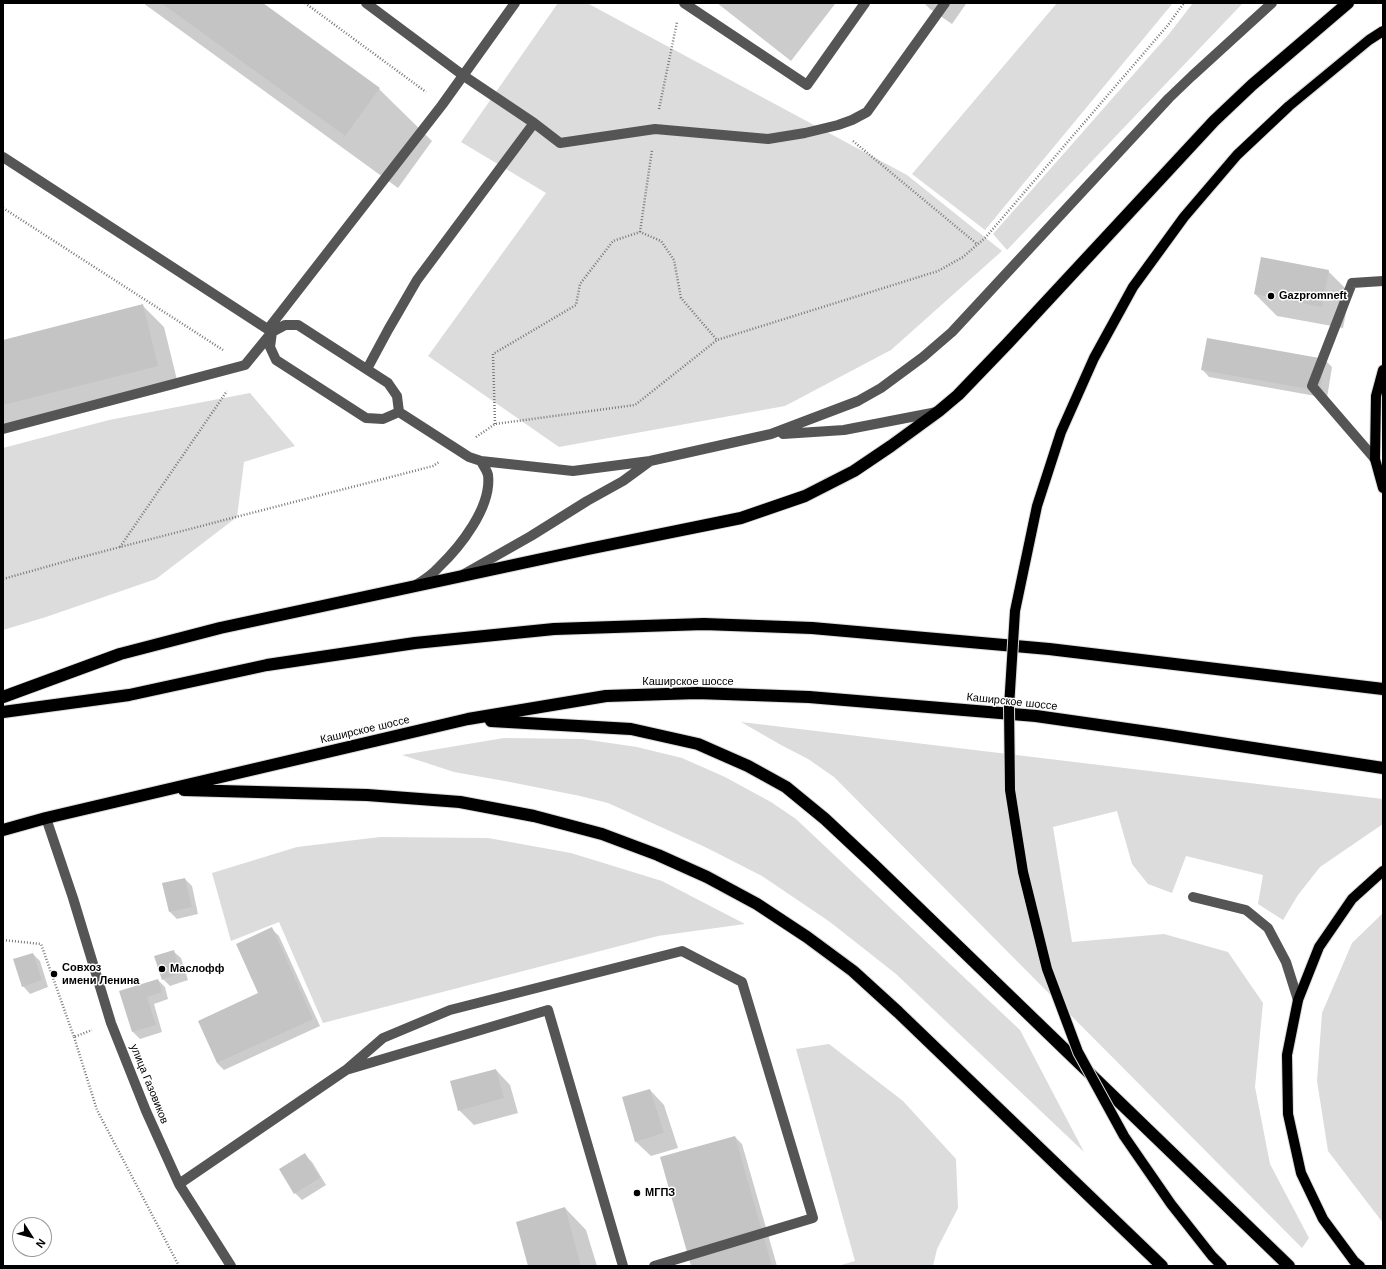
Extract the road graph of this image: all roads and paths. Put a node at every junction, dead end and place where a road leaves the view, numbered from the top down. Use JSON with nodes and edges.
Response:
{"nodes":[{"id":1,"x":305,"y":3,"type":"edge"},
{"id":2,"x":366,"y":3,"type":"edge"},
{"id":3,"x":515,"y":3,"type":"edge"},
{"id":4,"x":684,"y":3,"type":"edge"},
{"id":5,"x":865,"y":3,"type":"edge"},
{"id":6,"x":945,"y":3,"type":"edge"},
{"id":7,"x":1184,"y":3,"type":"edge"},
{"id":8,"x":1272,"y":3,"type":"edge"},
{"id":9,"x":1348,"y":3,"type":"edge"},
{"id":10,"x":1383,"y":31,"type":"edge"},
{"id":11,"x":464,"y":76,"type":"junction"},
{"id":12,"x":442,"y":105,"type":"junction"},
{"id":13,"x":534,"y":123,"type":"junction"},
{"id":14,"x":838,"y":125,"type":"junction"},
{"id":15,"x":3,"y":157,"type":"edge"},
{"id":16,"x":3,"y":208,"type":"edge"},
{"id":17,"x":977,"y":244,"type":"junction"},
{"id":18,"x":1383,"y":282,"type":"edge"},
{"id":19,"x":270,"y":330,"type":"junction"},
{"id":20,"x":717,"y":340,"type":"junction"},
{"id":21,"x":245,"y":365,"type":"junction"},
{"id":22,"x":367,"y":369,"type":"junction"},
{"id":23,"x":1383,"y":370,"type":"edge"},
{"id":24,"x":939,"y":411,"type":"junction"},
{"id":25,"x":399,"y":412,"type":"junction"},
{"id":26,"x":495,"y":424,"type":"junction"},
{"id":27,"x":3,"y":429,"type":"edge"},
{"id":28,"x":771,"y":434,"type":"junction"},
{"id":29,"x":457,"y":450,"type":"junction"},
{"id":30,"x":1375,"y":459,"type":"junction"},
{"id":31,"x":650,"y":461,"type":"junction"},
{"id":32,"x":481,"y":462,"type":"junction"},
{"id":33,"x":1383,"y":488,"type":"edge"},
{"id":34,"x":120,"y":547,"type":"junction"},
{"id":35,"x":457,"y":577,"type":"junction"},
{"id":36,"x":3,"y":579,"type":"edge"},
{"id":37,"x":415,"y":586,"type":"junction"},
{"id":38,"x":1383,"y":689,"type":"edge"},
{"id":39,"x":3,"y":697,"type":"edge"},
{"id":40,"x":3,"y":712,"type":"edge"},
{"id":41,"x":468,"y":719,"type":"junction"},
{"id":42,"x":1383,"y":768,"type":"edge"},
{"id":43,"x":167,"y":790,"type":"junction"},
{"id":44,"x":46,"y":818,"type":"junction"},
{"id":45,"x":3,"y":830,"type":"edge"},
{"id":46,"x":1383,"y":871,"type":"edge"},
{"id":47,"x":1194,"y":897,"type":"dead end"},
{"id":48,"x":3,"y":940,"type":"edge"},
{"id":49,"x":1298,"y":1000,"type":"junction"},
{"id":50,"x":111,"y":1023,"type":"junction"},
{"id":51,"x":74,"y":1037,"type":"junction"},
{"id":52,"x":346,"y":1070,"type":"junction"},
{"id":53,"x":179,"y":1184,"type":"junction"},
{"id":54,"x":179,"y":1266,"type":"edge"},
{"id":55,"x":231,"y":1266,"type":"edge"},
{"id":56,"x":623,"y":1266,"type":"edge"},
{"id":57,"x":654,"y":1266,"type":"edge"},
{"id":58,"x":1162,"y":1266,"type":"edge"},
{"id":59,"x":1222,"y":1266,"type":"edge"},
{"id":60,"x":1289,"y":1266,"type":"edge"},
{"id":61,"x":1360,"y":1266,"type":"edge"}],
"edges":[{"from":1,"to":12,"type":"path"},
{"from":2,"to":11,"type":"street"},
{"from":3,"to":11,"type":"street"},
{"from":4,"to":5,"type":"street"},
{"from":6,"to":14,"type":"street"},
{"from":7,"to":17,"type":"path"},
{"from":8,"to":28,"type":"street"},
{"from":9,"to":24,"type":"highway"},
{"from":10,"to":59,"type":"main road","bridge":true},
{"from":11,"to":12,"type":"street"},
{"from":11,"to":13,"type":"street"},
{"from":12,"to":19,"type":"street"},
{"from":13,"to":14,"type":"street"},
{"from":13,"to":22,"type":"street"},
{"from":14,"to":17,"type":"path"},
{"from":15,"to":19,"type":"street"},
{"from":16,"to":21,"type":"path"},
{"from":17,"to":20,"type":"path"},
{"from":18,"to":30,"type":"street"},
{"from":19,"to":21,"type":"street"},
{"from":19,"to":22,"type":"street"},
{"from":19,"to":25,"type":"street"},
{"from":20,"to":26,"type":"path"},
{"from":20,"to":26,"type":"path"},
{"from":21,"to":27,"type":"street"},
{"from":21,"to":34,"type":"path"},
{"from":22,"to":25,"type":"street"},
{"from":23,"to":30,"type":"main road"},
{"from":24,"to":28,"type":"street"},
{"from":24,"to":35,"type":"highway"},
{"from":25,"to":29,"type":"street"},
{"from":26,"to":29,"type":"path"},
{"from":28,"to":31,"type":"street"},
{"from":29,"to":32,"type":"street"},
{"from":29,"to":34,"type":"path"},
{"from":30,"to":33,"type":"main road"},
{"from":31,"to":32,"type":"street"},
{"from":31,"to":35,"type":"street"},
{"from":32,"to":37,"type":"street"},
{"from":34,"to":36,"type":"path"},
{"from":35,"to":37,"type":"highway"},
{"from":37,"to":39,"type":"highway"},
{"from":38,"to":40,"type":"highway"},
{"from":41,"to":42,"type":"highway","name":"Каширское шоссе"},
{"from":41,"to":43,"type":"highway","name":"Каширское шоссе"},
{"from":41,"to":60,"type":"highway"},
{"from":43,"to":44,"type":"highway","name":"Каширское шоссе"},
{"from":43,"to":58,"type":"highway"},
{"from":44,"to":45,"type":"highway","name":"Каширское шоссе"},
{"from":44,"to":50,"type":"street","name":"улица Газовиков"},
{"from":46,"to":49,"type":"main road"},
{"from":47,"to":49,"type":"street"},
{"from":48,"to":51,"type":"path"},
{"from":49,"to":61,"type":"main road"},
{"from":50,"to":51,"type":"path"},
{"from":50,"to":53,"type":"street","name":"улица Газовиков"},
{"from":51,"to":54,"type":"path"},
{"from":52,"to":53,"type":"street"},
{"from":52,"to":56,"type":"street"},
{"from":52,"to":57,"type":"street"},
{"from":53,"to":55,"type":"street","name":"улица Газовиков"}]}
